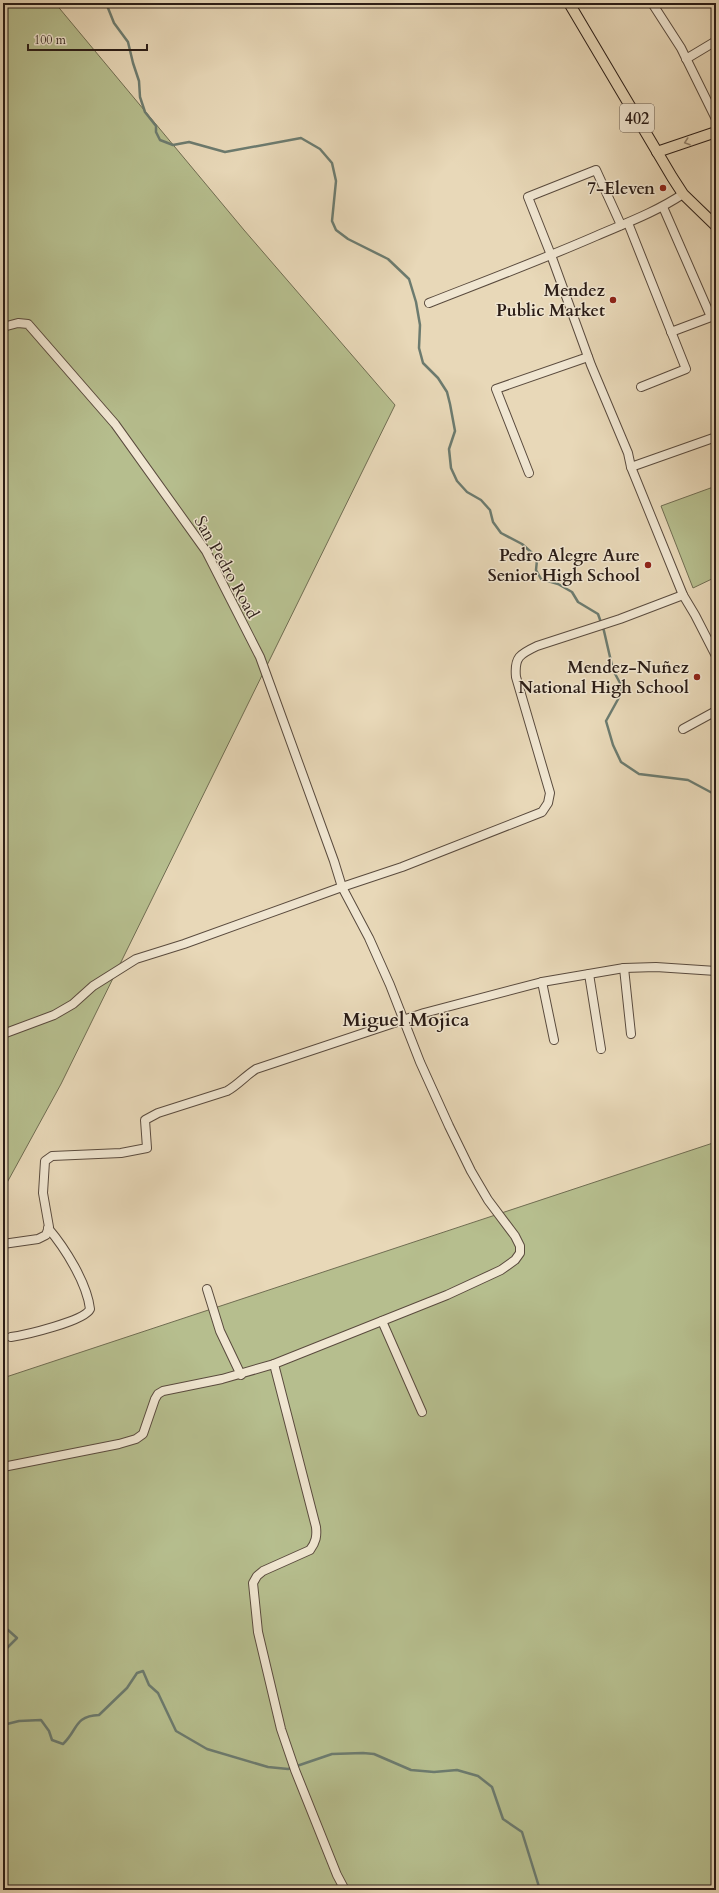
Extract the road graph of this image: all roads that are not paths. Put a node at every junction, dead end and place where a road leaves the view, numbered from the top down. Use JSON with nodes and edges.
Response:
{"nodes":[{"id":1,"x":569,"y":3,"type":"edge"},
{"id":2,"x":652,"y":3,"type":"edge"},
{"id":3,"x":716,"y":41,"type":"edge"},
{"id":4,"x":686,"y":59,"type":"junction"},
{"id":5,"x":716,"y":119,"type":"edge"},
{"id":6,"x":716,"y":132,"type":"edge"},
{"id":7,"x":657,"y":152,"type":"junction"},
{"id":8,"x":683,"y":194,"type":"junction"},
{"id":9,"x":663,"y":207,"type":"junction"},
{"id":10,"x":624,"y":224,"type":"junction"},
{"id":11,"x":716,"y":226,"type":"edge"},
{"id":12,"x":551,"y":255,"type":"junction"},
{"id":13,"x":429,"y":302,"type":"dead end"},
{"id":14,"x":3,"y":327,"type":"edge"},
{"id":15,"x":671,"y":332,"type":"junction"},
{"id":16,"x":588,"y":357,"type":"junction"},
{"id":17,"x":641,"y":387,"type":"dead end"},
{"id":18,"x":716,"y":437,"type":"edge"},
{"id":19,"x":631,"y":467,"type":"junction"},
{"id":20,"x":529,"y":473,"type":"dead end"},
{"id":21,"x":683,"y":595,"type":"junction"},
{"id":22,"x":716,"y":656,"type":"edge"},
{"id":23,"x":716,"y":711,"type":"edge"},
{"id":24,"x":683,"y":729,"type":"dead end"},
{"id":25,"x":342,"y":887,"type":"junction"},
{"id":26,"x":624,"y":968,"type":"junction"},
{"id":27,"x":716,"y":971,"type":"edge"},
{"id":28,"x":589,"y":974,"type":"junction"},
{"id":29,"x":542,"y":982,"type":"junction"},
{"id":30,"x":404,"y":1019,"type":"junction"},
{"id":31,"x":3,"y":1034,"type":"edge"},
{"id":32,"x":631,"y":1034,"type":"dead end"},
{"id":33,"x":554,"y":1040,"type":"dead end"},
{"id":34,"x":601,"y":1049,"type":"dead end"},
{"id":35,"x":48,"y":1228,"type":"junction"},
{"id":36,"x":3,"y":1244,"type":"edge"},
{"id":37,"x":207,"y":1289,"type":"dead end"},
{"id":38,"x":382,"y":1321,"type":"junction"},
{"id":39,"x":11,"y":1337,"type":"dead end"},
{"id":40,"x":274,"y":1364,"type":"junction"},
{"id":41,"x":241,"y":1375,"type":"junction"},
{"id":42,"x":422,"y":1412,"type":"dead end"},
{"id":43,"x":3,"y":1466,"type":"edge"},
{"id":44,"x":345,"y":1890,"type":"edge"}],
"edges":[{"from":1,"to":7,"type":"main road","number":"402"},
{"from":2,"to":4,"type":"street"},
{"from":3,"to":4,"type":"street"},
{"from":4,"to":5,"type":"street"},
{"from":6,"to":7,"type":"main road","one_way":true},
{"from":7,"to":8,"type":"main road","number":"402"},
{"from":8,"to":9,"type":"street"},
{"from":8,"to":11,"type":"main road","number":"402"},
{"from":9,"to":10,"type":"street"},
{"from":9,"to":15,"type":"street"},
{"from":10,"to":12,"type":"street"},
{"from":10,"to":12,"type":"street"},
{"from":10,"to":15,"type":"street"},
{"from":12,"to":13,"type":"street"},
{"from":12,"to":16,"type":"street"},
{"from":14,"to":25,"type":"street","name":"San Pedro Road"},
{"from":15,"to":17,"type":"street"},
{"from":16,"to":19,"type":"street"},
{"from":16,"to":20,"type":"street"},
{"from":18,"to":19,"type":"street"},
{"from":19,"to":21,"type":"street"},
{"from":21,"to":22,"type":"street"},
{"from":21,"to":25,"type":"street"},
{"from":23,"to":24,"type":"street"},
{"from":25,"to":30,"type":"street"},
{"from":25,"to":31,"type":"street"},
{"from":26,"to":27,"type":"street"},
{"from":26,"to":28,"type":"street"},
{"from":26,"to":32,"type":"street"},
{"from":28,"to":29,"type":"street"},
{"from":28,"to":34,"type":"street"},
{"from":29,"to":30,"type":"street"},
{"from":29,"to":33,"type":"street"},
{"from":30,"to":35,"type":"street"},
{"from":30,"to":38,"type":"street"},
{"from":35,"to":36,"type":"street"},
{"from":35,"to":39,"type":"street"},
{"from":37,"to":41,"type":"street"},
{"from":38,"to":40,"type":"street"},
{"from":38,"to":42,"type":"street"},
{"from":40,"to":41,"type":"street"},
{"from":40,"to":44,"type":"street"},
{"from":41,"to":43,"type":"street"}]}
